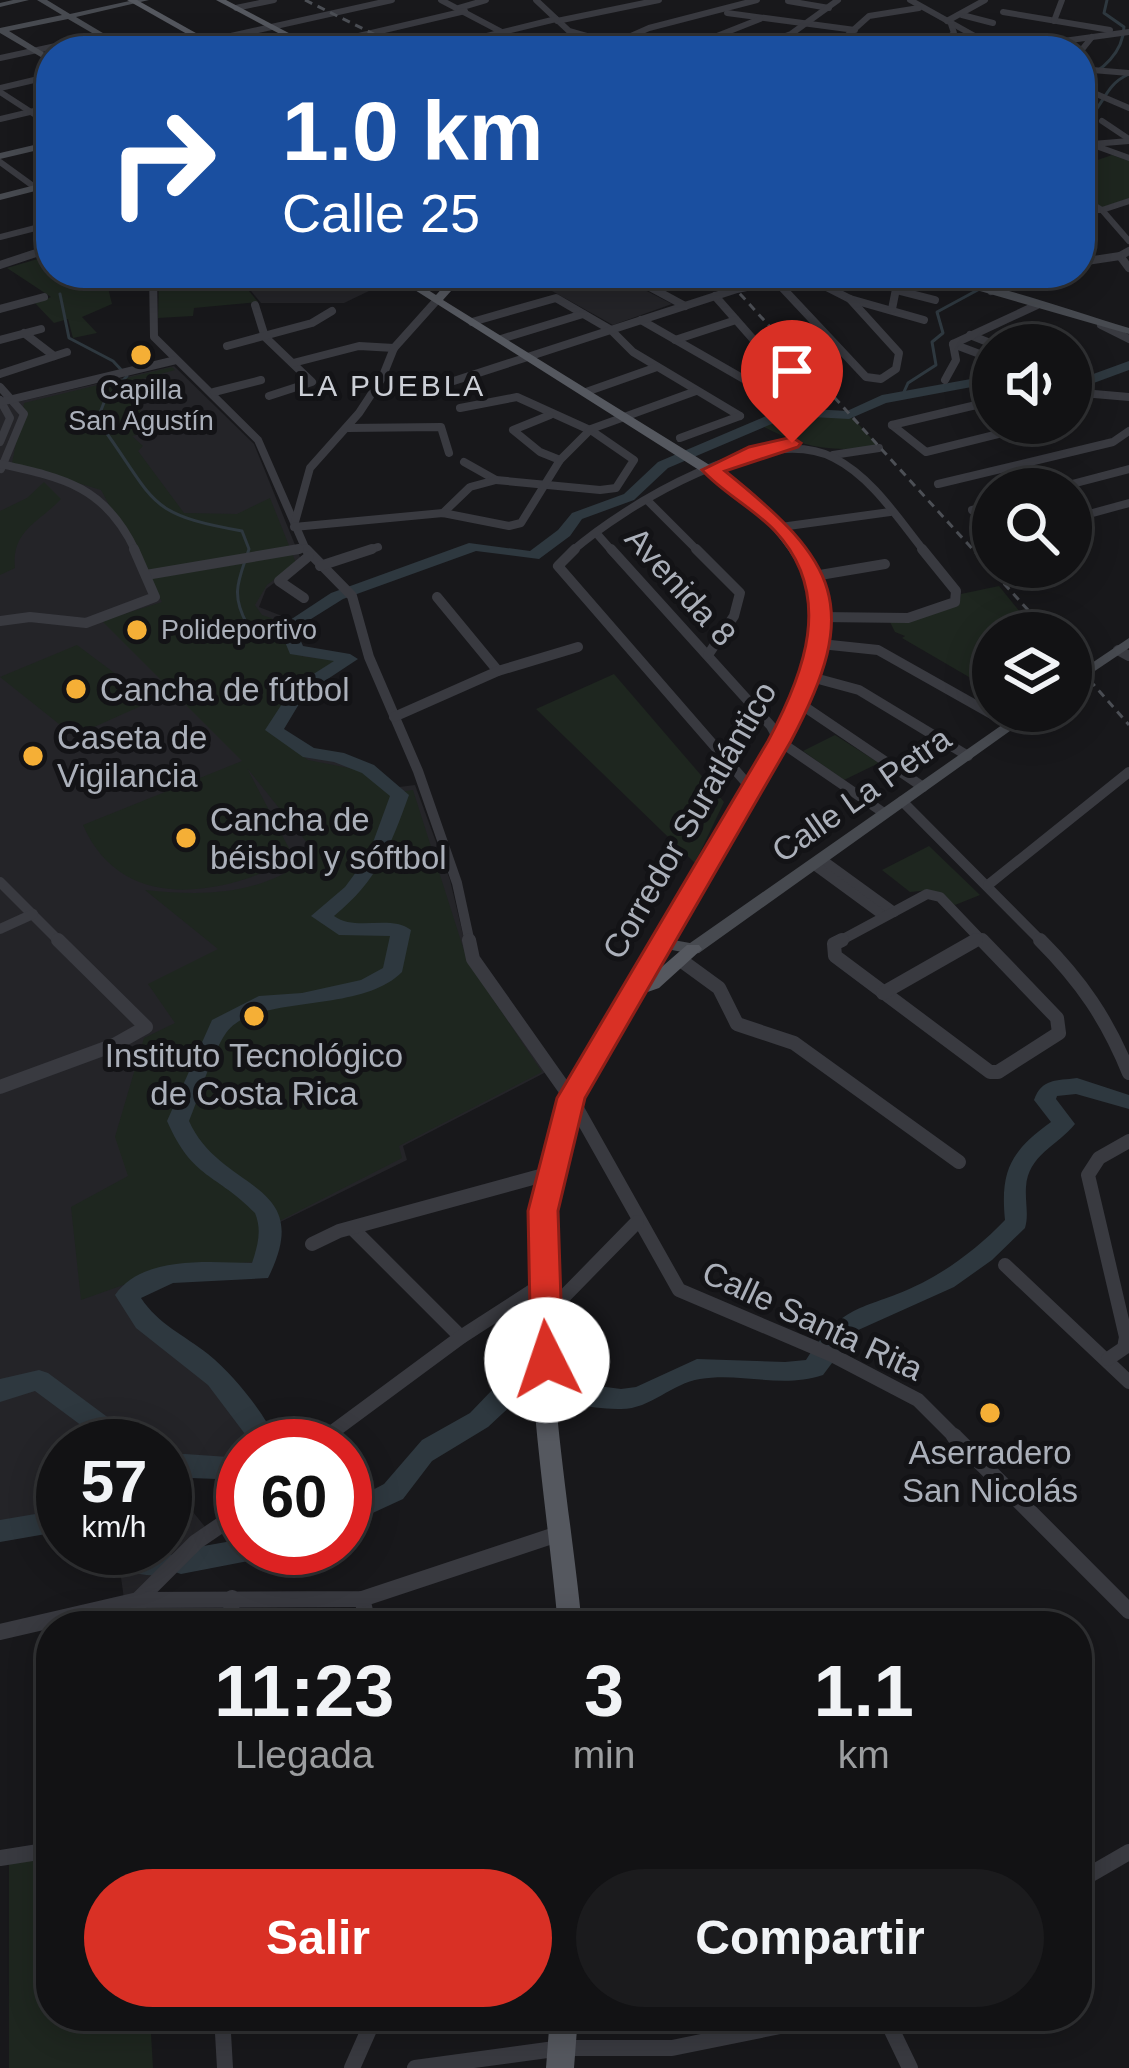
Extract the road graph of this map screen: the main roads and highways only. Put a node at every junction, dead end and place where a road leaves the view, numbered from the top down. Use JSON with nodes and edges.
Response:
{"nodes":[{"id":1,"x":220,"y":0,"type":"edge"},
{"id":2,"x":137,"y":1,"type":"edge"},
{"id":3,"x":198,"y":36,"type":"edge"},
{"id":4,"x":291,"y":36,"type":"edge"},
{"id":5,"x":417,"y":288,"type":"edge"},
{"id":6,"x":448,"y":288,"type":"edge"},
{"id":7,"x":439,"y":297,"type":"junction"},
{"id":8,"x":688,"y":955,"type":"road end"},
{"id":9,"x":634,"y":991,"type":"junction"},
{"id":10,"x":569,"y":1611,"type":"edge"}],
"edges":[{"from":1,"to":4,"type":"main road"},
{"from":2,"to":3,"type":"main road"},
{"from":5,"to":7,"type":"main road","name":"Corredor Suratlántico"},
{"from":6,"to":7,"type":"main road"},
{"from":7,"to":9,"type":"main road","name":"Corredor Suratlántico"},
{"from":8,"to":9,"type":"main road"},
{"from":9,"to":10,"type":"main road","name":"Corredor Suratlántico"}]}
